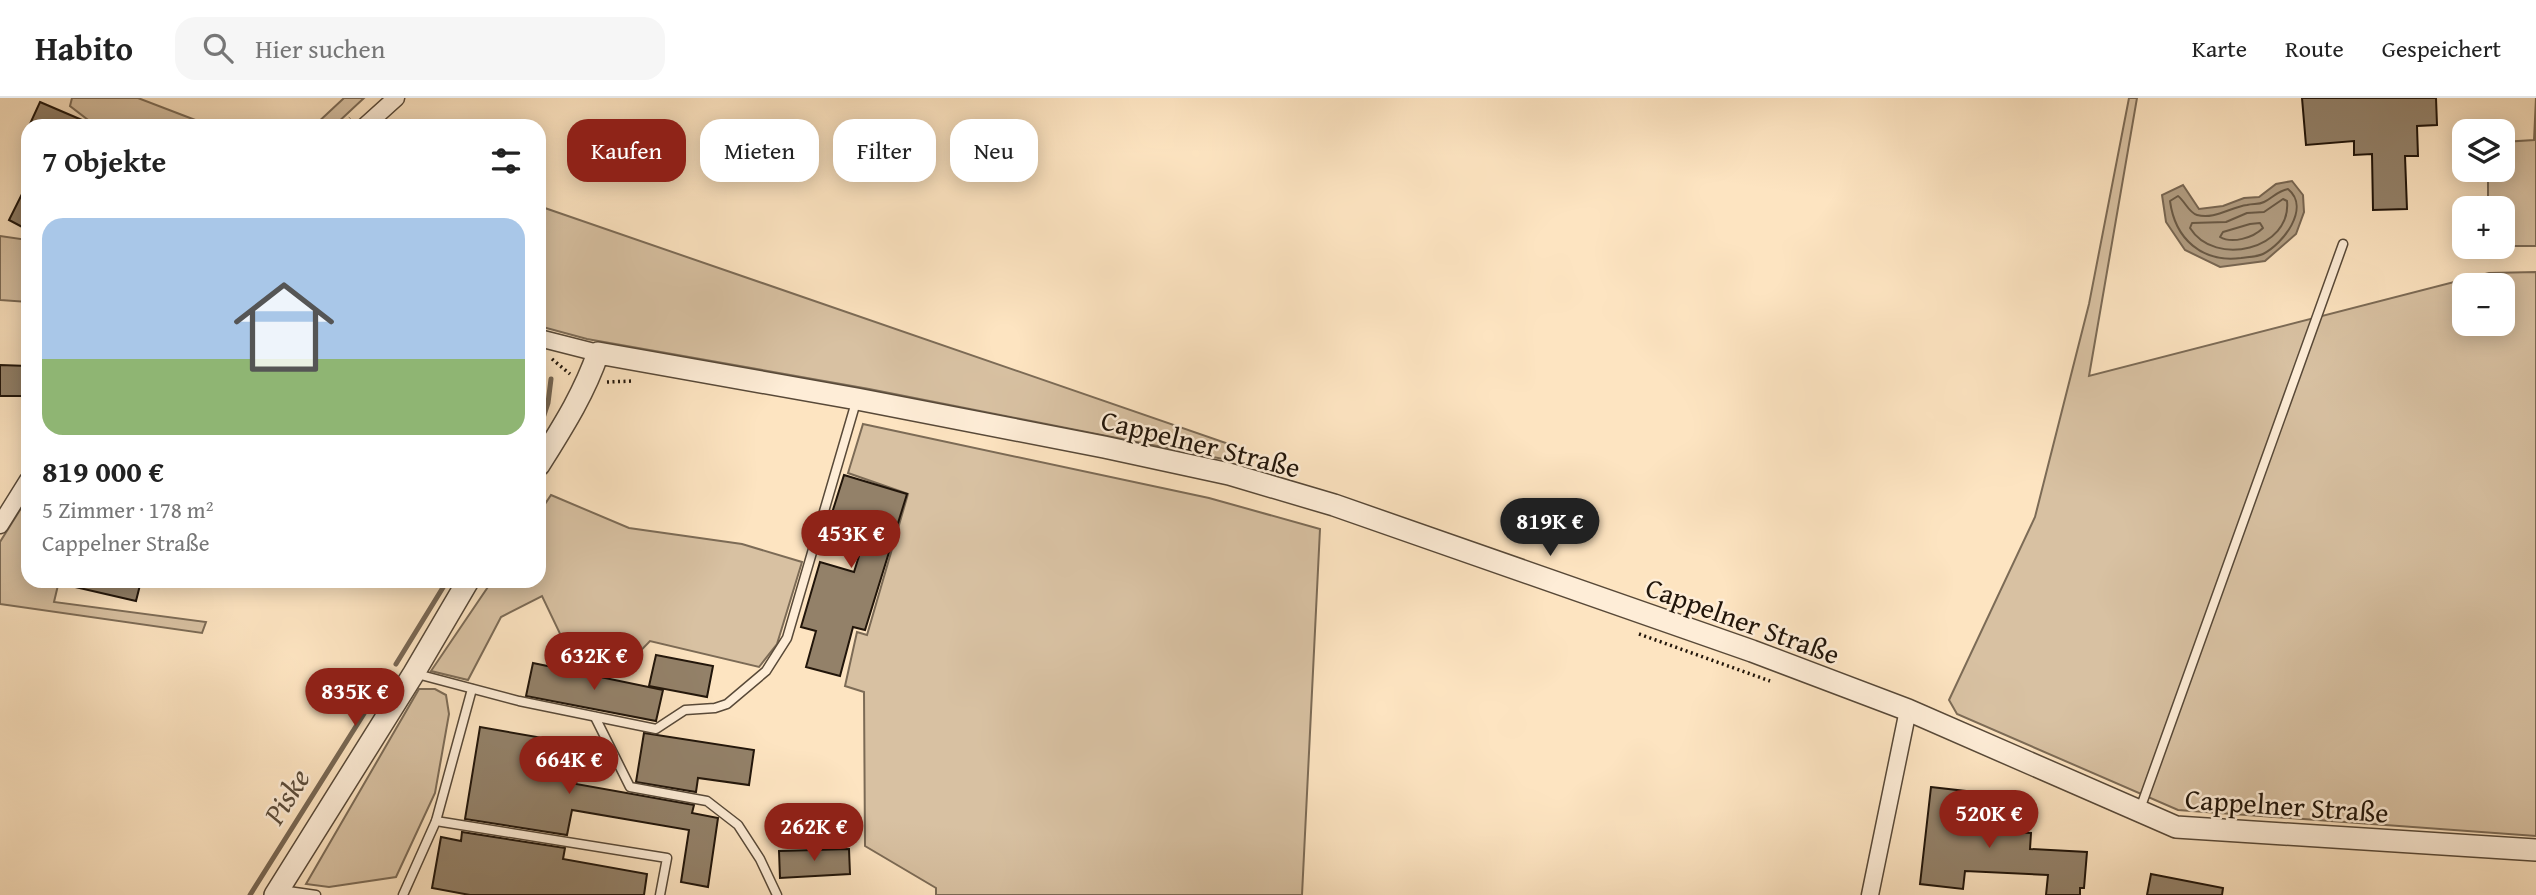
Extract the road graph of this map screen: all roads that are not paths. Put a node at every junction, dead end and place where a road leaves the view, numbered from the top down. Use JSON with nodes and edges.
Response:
{"nodes":[{"id":1,"x":396,"y":98,"type":"edge"},
{"id":2,"x":373,"y":119,"type":"edge"},
{"id":3,"x":2343,"y":244,"type":"dead end"},
{"id":4,"x":546,"y":340,"type":"edge"},
{"id":5,"x":598,"y":353,"type":"junction"},
{"id":6,"x":857,"y":398,"type":"junction"},
{"id":7,"x":546,"y":453,"type":"edge"},
{"id":8,"x":21,"y":491,"type":"edge"},
{"id":9,"x":0,"y":525,"type":"edge"},
{"id":10,"x":464,"y":588,"type":"edge"},
{"id":11,"x":414,"y":673,"type":"junction"},
{"id":12,"x":472,"y":690,"type":"junction"},
{"id":13,"x":1908,"y":710,"type":"junction"},
{"id":14,"x":596,"y":717,"type":"junction"},
{"id":15,"x":2139,"y":812,"type":"junction"},
{"id":16,"x":436,"y":821,"type":"junction"},
{"id":17,"x":2536,"y":850,"type":"edge"},
{"id":18,"x":277,"y":892,"type":"edge"},
{"id":19,"x":316,"y":895,"type":"edge"},
{"id":20,"x":403,"y":895,"type":"edge"},
{"id":21,"x":660,"y":895,"type":"edge"},
{"id":22,"x":777,"y":895,"type":"edge"},
{"id":23,"x":1870,"y":895,"type":"edge"}],
"edges":[{"from":1,"to":2,"type":"street"},
{"from":3,"to":15,"type":"lane"},
{"from":4,"to":5,"type":"street","name":"Cappelner Straße"},
{"from":5,"to":6,"type":"street","name":"Cappelner Straße"},
{"from":5,"to":7,"type":"street"},
{"from":6,"to":13,"type":"street","name":"Cappelner Straße"},
{"from":6,"to":14,"type":"lane"},
{"from":8,"to":9,"type":"street"},
{"from":10,"to":11,"type":"street"},
{"from":11,"to":12,"type":"lane"},
{"from":11,"to":18,"type":"street"},
{"from":12,"to":14,"type":"lane"},
{"from":12,"to":16,"type":"lane"},
{"from":13,"to":15,"type":"street","name":"Cappelner Straße"},
{"from":13,"to":23,"type":"street"},
{"from":14,"to":22,"type":"lane"},
{"from":15,"to":17,"type":"street","name":"Cappelner Straße"},
{"from":16,"to":20,"type":"lane"},
{"from":16,"to":21,"type":"lane"},
{"from":18,"to":19,"type":"lane"}]}
